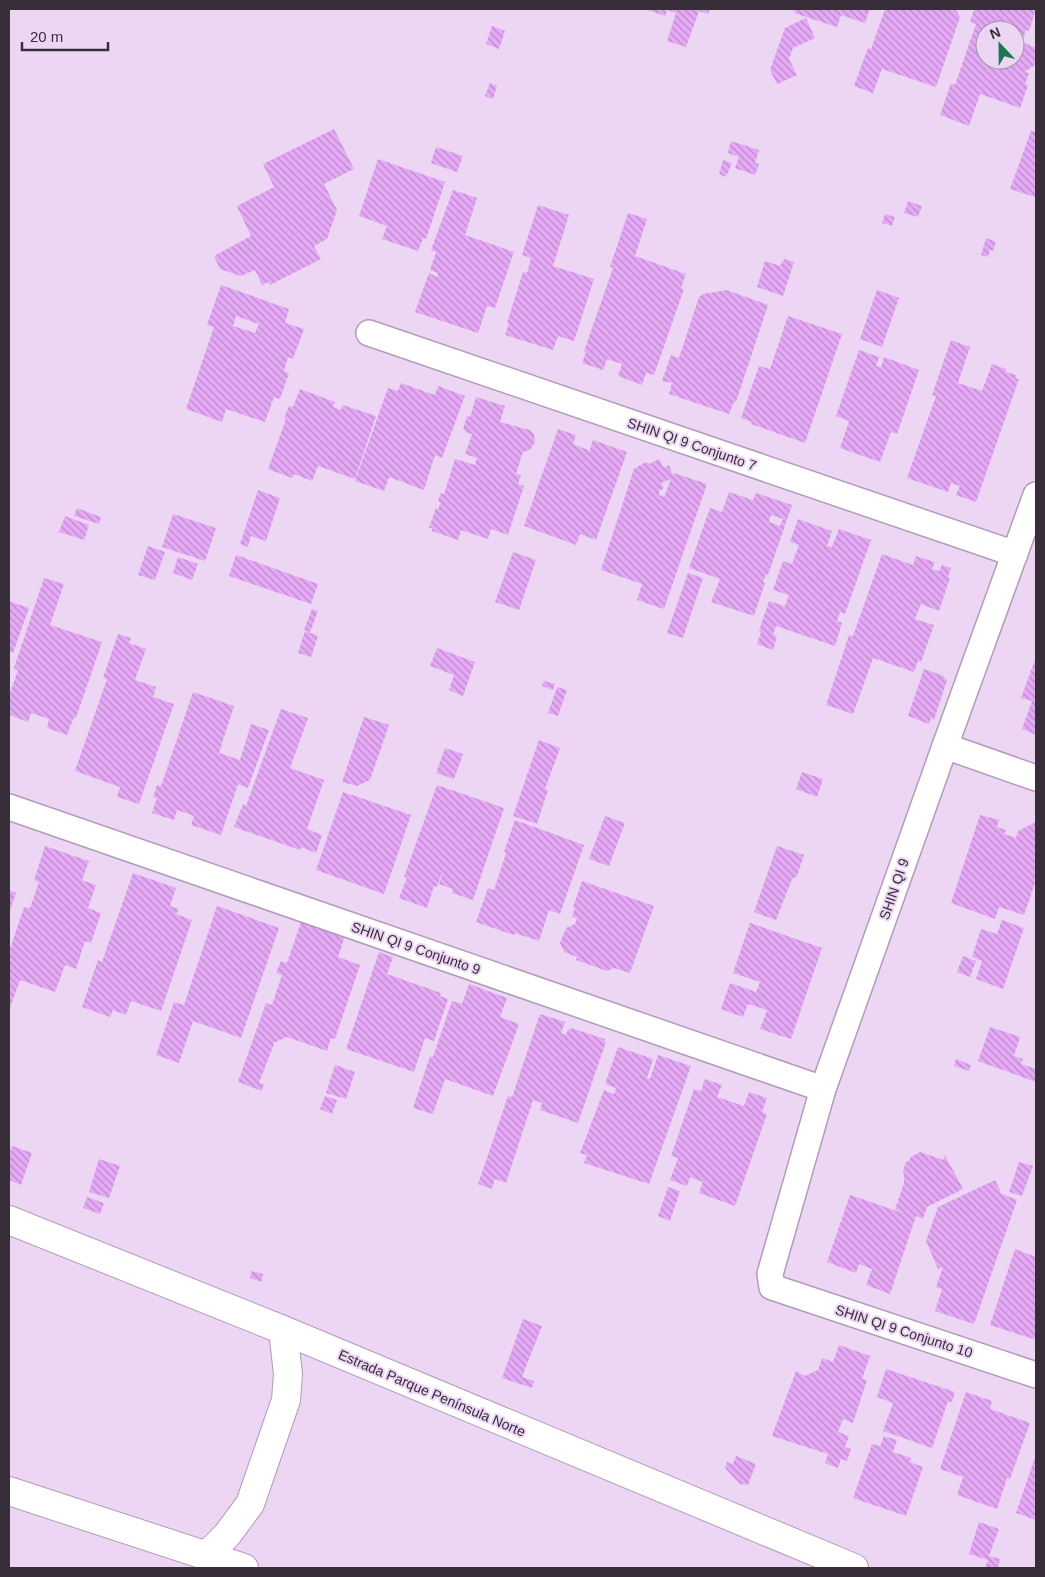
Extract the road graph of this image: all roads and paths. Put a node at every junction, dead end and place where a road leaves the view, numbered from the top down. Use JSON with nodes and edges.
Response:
{"nodes":[{"id":1,"x":369,"y":333,"type":"dead end"},
{"id":2,"x":1036,"y":495,"type":"edge"},
{"id":3,"x":1015,"y":554,"type":"junction"},
{"id":4,"x":945,"y":746,"type":"junction"},
{"id":5,"x":1036,"y":778,"type":"edge"},
{"id":6,"x":9,"y":808,"type":"edge"},
{"id":7,"x":823,"y":1089,"type":"junction"},
{"id":8,"x":9,"y":1220,"type":"edge"},
{"id":9,"x":772,"y":1288,"type":"joint"},
{"id":10,"x":283,"y":1330,"type":"junction"},
{"id":11,"x":1036,"y":1376,"type":"edge"},
{"id":12,"x":9,"y":1491,"type":"edge"},
{"id":13,"x":207,"y":1555,"type":"junction"},
{"id":14,"x":244,"y":1568,"type":"edge"},
{"id":15,"x":854,"y":1568,"type":"edge"}],
"edges":[{"from":1,"to":3,"type":"street","name":"SHIN QI 9 Conjunto 7"},
{"from":2,"to":3,"type":"street","name":"SHIN QI 9"},
{"from":3,"to":4,"type":"street","name":"SHIN QI 9"},
{"from":4,"to":5,"type":"street"},
{"from":4,"to":7,"type":"street","name":"SHIN QI 9"},
{"from":6,"to":7,"type":"street","name":"SHIN QI 9 Conjunto 9"},
{"from":7,"to":9,"type":"street","name":"SHIN QI 9"},
{"from":8,"to":10,"type":"main road","name":"Estrada Parque Península Norte"},
{"from":9,"to":11,"type":"street","name":"SHIN QI 9 Conjunto 10"},
{"from":10,"to":13,"type":"main road"},
{"from":10,"to":15,"type":"main road","name":"Estrada Parque Península Norte"},
{"from":12,"to":13,"type":"main road"},
{"from":13,"to":14,"type":"main road"}]}
